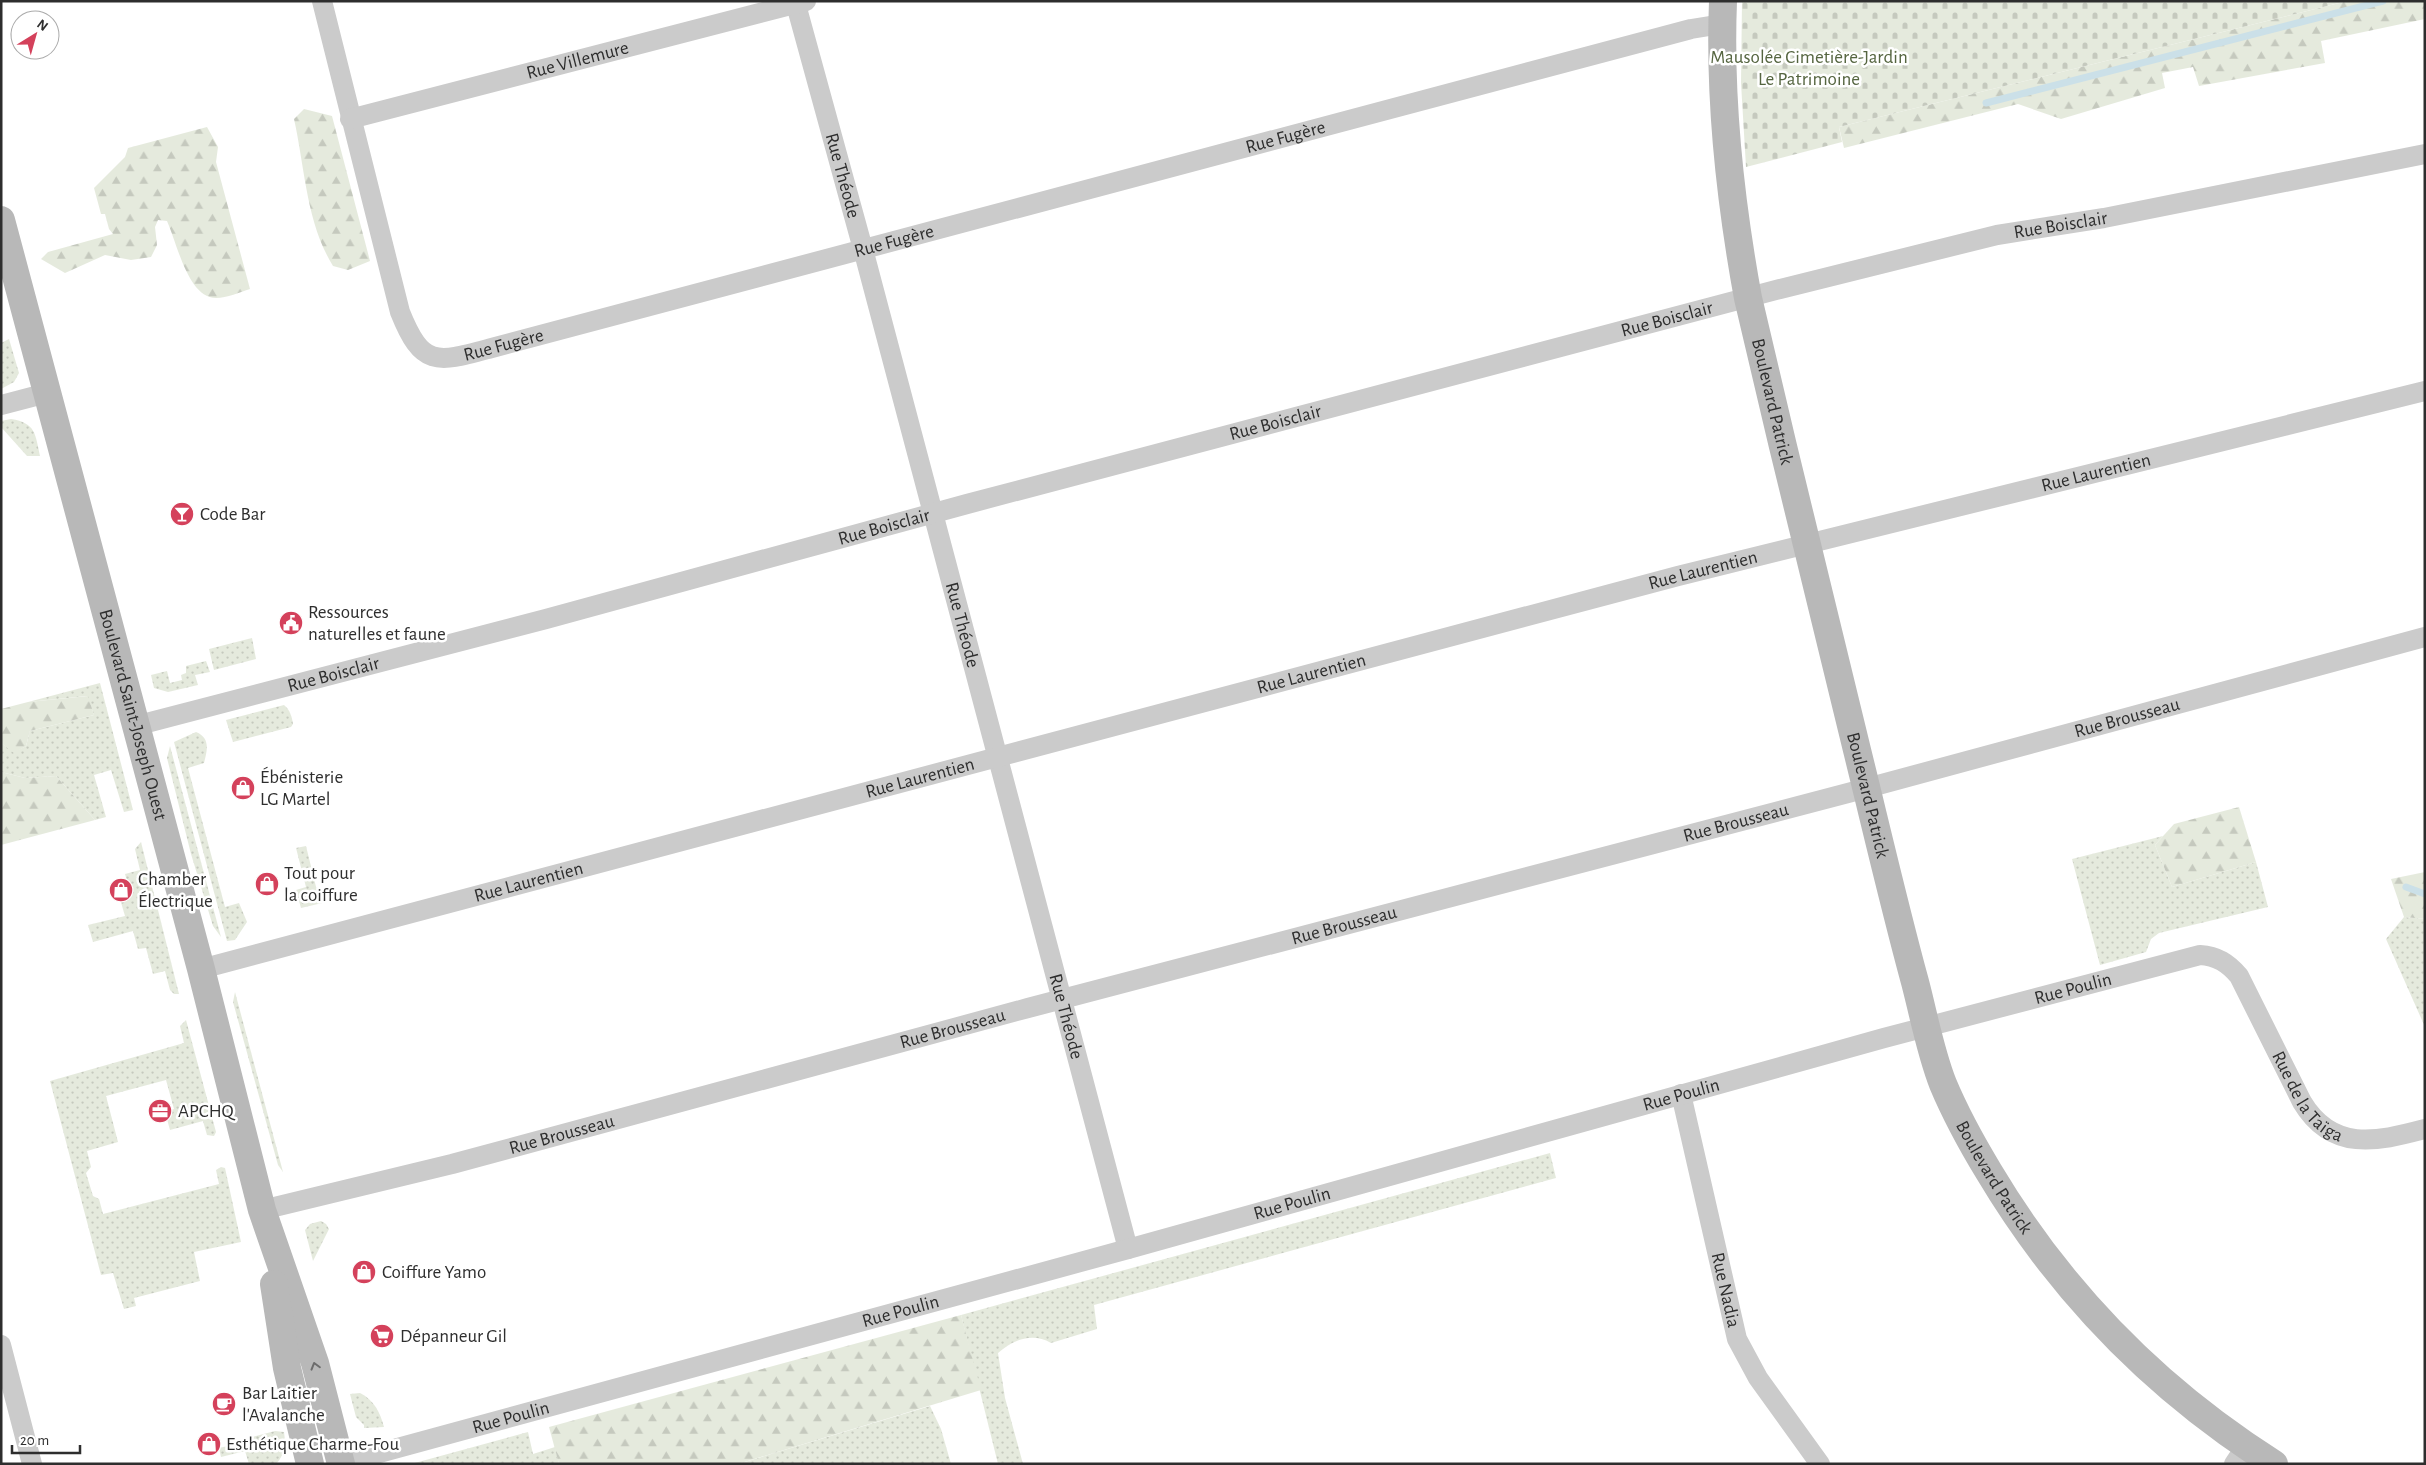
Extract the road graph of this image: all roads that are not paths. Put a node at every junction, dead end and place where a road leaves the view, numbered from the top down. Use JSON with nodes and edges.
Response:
{"nodes":[{"id":1,"x":322,"y":1,"type":"edge"},
{"id":2,"x":799,"y":2,"type":"edge"},
{"id":3,"x":1722,"y":13,"type":"edge"},
{"id":4,"x":350,"y":119,"type":"junction"},
{"id":5,"x":2425,"y":154,"type":"edge"},
{"id":6,"x":1,"y":220,"type":"edge"},
{"id":7,"x":863,"y":249,"type":"junction"},
{"id":8,"x":1748,"y":298,"type":"junction"},
{"id":9,"x":2425,"y":391,"type":"edge"},
{"id":10,"x":47,"y":394,"type":"junction"},
{"id":11,"x":1,"y":405,"type":"edge"},
{"id":12,"x":932,"y":514,"type":"junction"},
{"id":13,"x":1807,"y":543,"type":"junction"},
{"id":14,"x":2425,"y":637,"type":"edge"},
{"id":15,"x":135,"y":726,"type":"junction"},
{"id":16,"x":997,"y":759,"type":"junction"},
{"id":17,"x":1867,"y":788,"type":"junction"},
{"id":18,"x":201,"y":969,"type":"junction"},
{"id":19,"x":2239,"y":976,"type":"joint"},
{"id":20,"x":1063,"y":1000,"type":"junction"},
{"id":21,"x":1927,"y":1027,"type":"junction"},
{"id":22,"x":1681,"y":1094,"type":"junction"},
{"id":23,"x":2425,"y":1129,"type":"edge"},
{"id":24,"x":262,"y":1210,"type":"junction"},
{"id":25,"x":1128,"y":1249,"type":"junction"},
{"id":26,"x":1,"y":1345,"type":"edge"},
{"id":27,"x":2240,"y":1455,"type":"edge"},
{"id":28,"x":32,"y":1464,"type":"edge"},
{"id":29,"x":310,"y":1464,"type":"edge"},
{"id":30,"x":341,"y":1464,"type":"edge"},
{"id":31,"x":1820,"y":1464,"type":"edge"},
{"id":32,"x":2274,"y":1464,"type":"edge"}],
"edges":[{"from":1,"to":4,"type":"street","name":"Rue Fugère"},
{"from":2,"to":4,"type":"street","name":"Rue Villemure"},
{"from":2,"to":7,"type":"street","name":"Rue Théode"},
{"from":3,"to":7,"type":"street","name":"Rue Fugère"},
{"from":3,"to":8,"type":"street","name":"Boulevard Patrick"},
{"from":4,"to":7,"type":"street","name":"Rue Fugère"},
{"from":5,"to":8,"type":"street","name":"Rue Boisclair"},
{"from":6,"to":10,"type":"street","name":"Boulevard Saint-Joseph Ouest"},
{"from":7,"to":12,"type":"street","name":"Rue Théode"},
{"from":8,"to":12,"type":"street","name":"Rue Boisclair"},
{"from":8,"to":13,"type":"street","name":"Boulevard Patrick"},
{"from":9,"to":13,"type":"street","name":"Rue Laurentien"},
{"from":10,"to":11,"type":"street"},
{"from":10,"to":15,"type":"street","name":"Boulevard Saint-Joseph Ouest"},
{"from":12,"to":15,"type":"street","name":"Rue Boisclair"},
{"from":12,"to":16,"type":"street","name":"Rue Théode"},
{"from":13,"to":16,"type":"street","name":"Rue Laurentien"},
{"from":13,"to":17,"type":"street","name":"Boulevard Patrick"},
{"from":14,"to":17,"type":"street","name":"Rue Brousseau"},
{"from":15,"to":18,"type":"street","name":"Boulevard Saint-Joseph Ouest"},
{"from":16,"to":18,"type":"street","name":"Rue Laurentien"},
{"from":16,"to":20,"type":"street","name":"Rue Théode"},
{"from":17,"to":20,"type":"street","name":"Rue Brousseau"},
{"from":17,"to":21,"type":"street","name":"Boulevard Patrick"},
{"from":18,"to":24,"type":"street","name":"Boulevard Saint-Joseph Ouest"},
{"from":19,"to":21,"type":"street","name":"Rue Poulin"},
{"from":19,"to":23,"type":"street","name":"Rue de la Taïga"},
{"from":20,"to":24,"type":"street","name":"Rue Brousseau"},
{"from":20,"to":25,"type":"street","name":"Rue Théode"},
{"from":21,"to":22,"type":"street","name":"Rue Poulin"},
{"from":21,"to":27,"type":"street","name":"Boulevard Patrick"},
{"from":22,"to":25,"type":"street","name":"Rue Poulin"},
{"from":22,"to":31,"type":"street","name":"Rue Nadia"},
{"from":24,"to":29,"type":"street","name":"Boulevard Saint-Joseph Ouest"},
{"from":30,"to":24,"type":"street","name":"Boulevard Saint-Joseph Ouest","one_way":true},
{"from":25,"to":30,"type":"street","name":"Rue Poulin"},
{"from":26,"to":28,"type":"street"},
{"from":27,"to":32,"type":"street","name":"Boulevard Patrick"}]}
